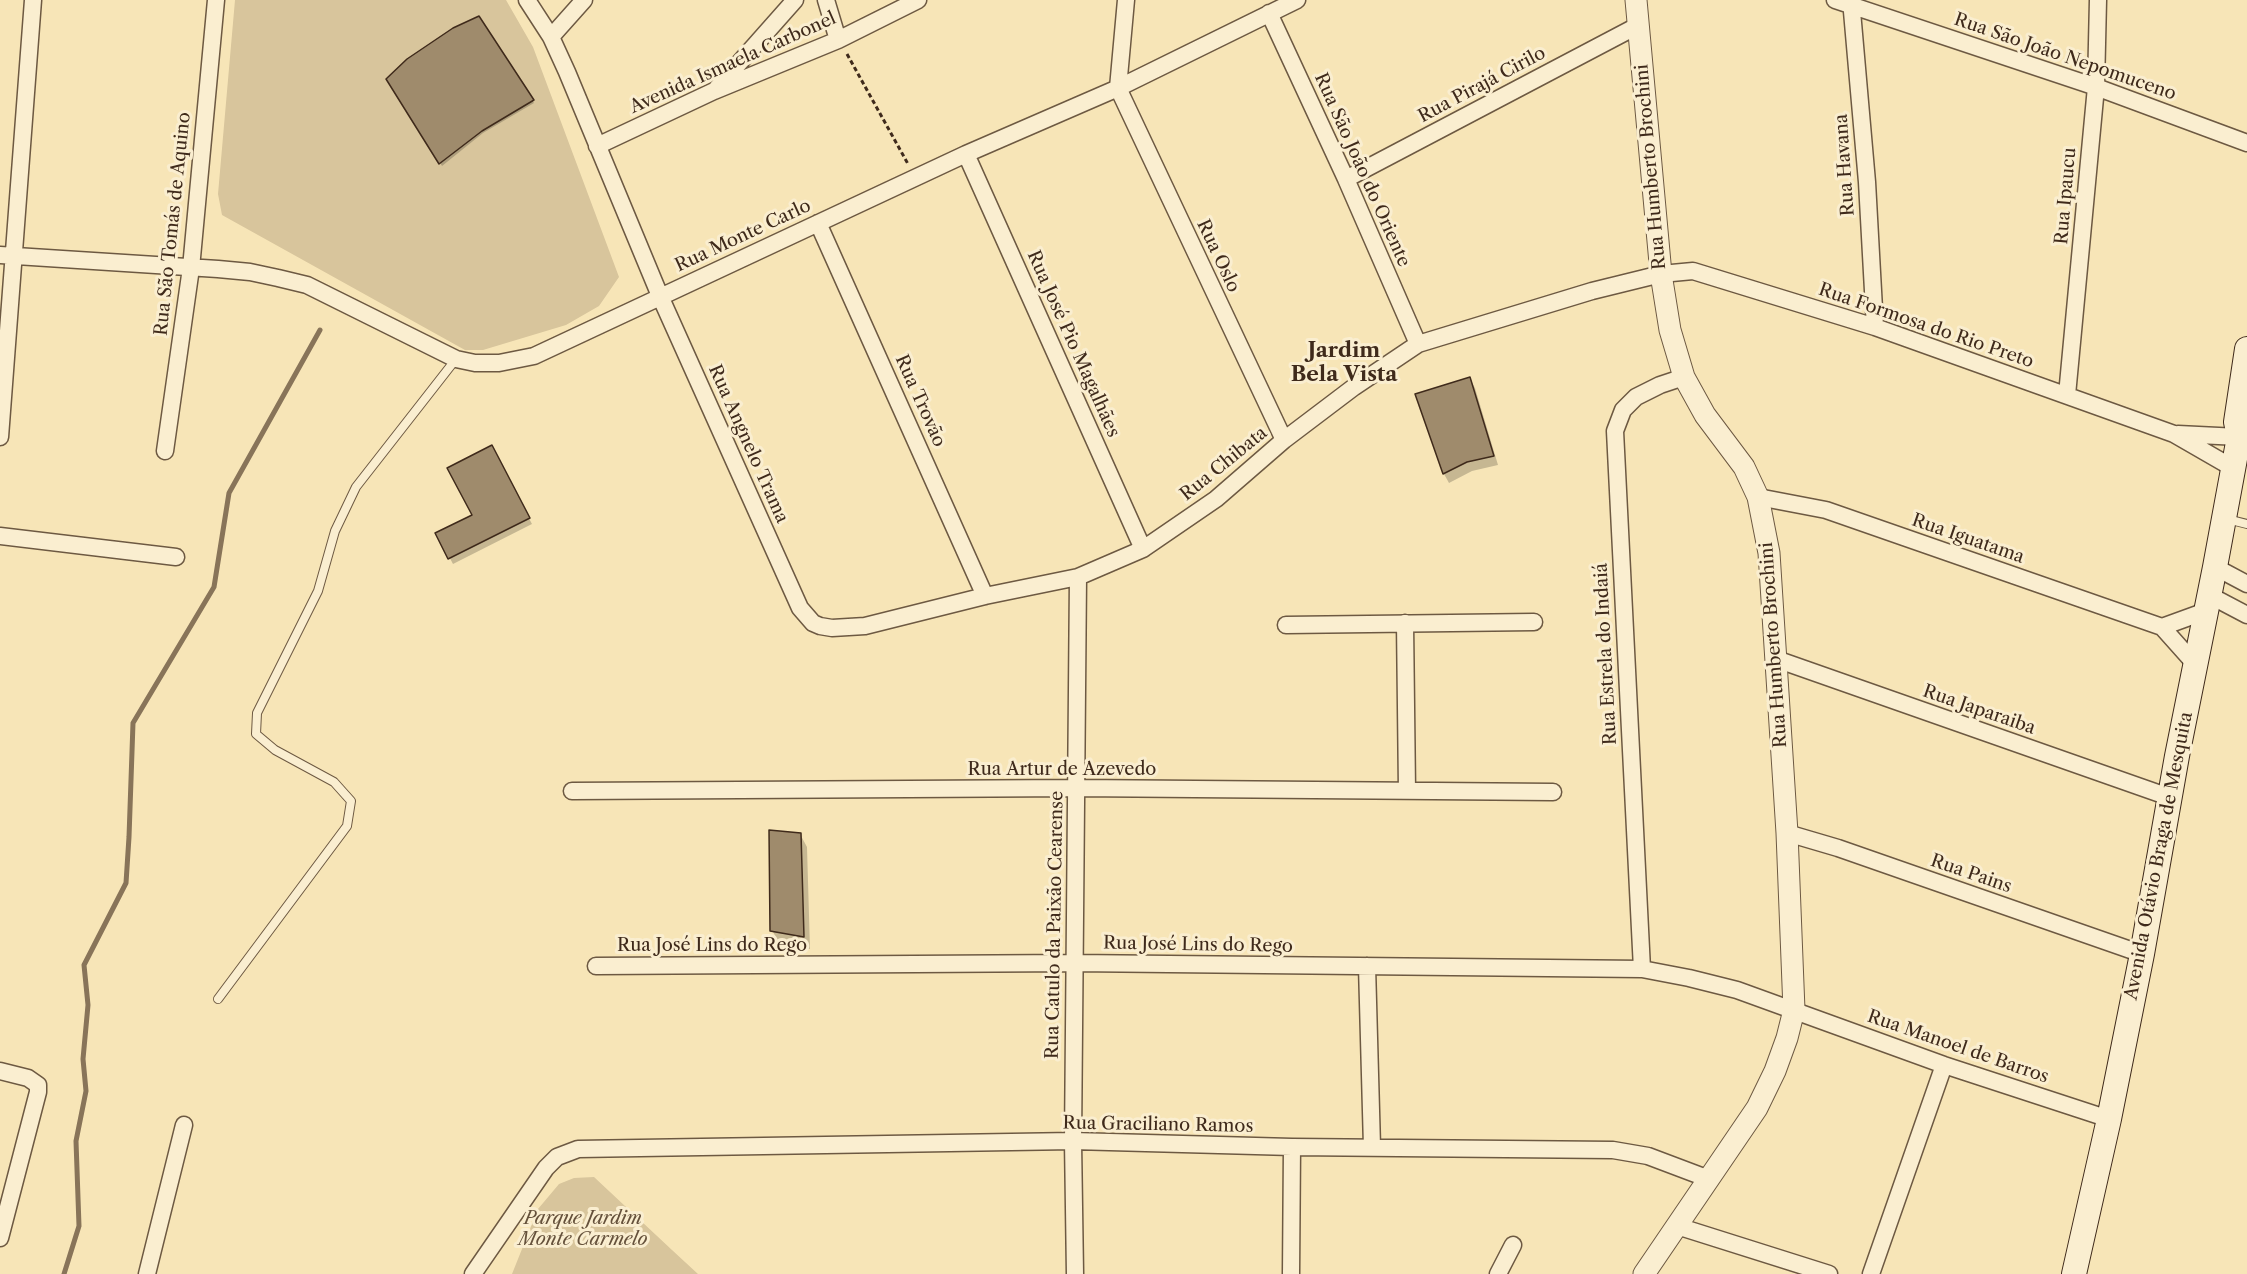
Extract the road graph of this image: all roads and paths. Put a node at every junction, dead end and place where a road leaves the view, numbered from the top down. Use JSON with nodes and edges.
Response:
{"nodes":[{"id":1,"x":33,"y":0,"type":"edge"},
{"id":2,"x":216,"y":0,"type":"edge"},
{"id":3,"x":527,"y":0,"type":"edge"},
{"id":4,"x":584,"y":0,"type":"edge"},
{"id":5,"x":795,"y":0,"type":"edge"},
{"id":6,"x":826,"y":0,"type":"edge"},
{"id":7,"x":918,"y":0,"type":"edge"},
{"id":8,"x":1126,"y":0,"type":"edge"},
{"id":9,"x":1297,"y":0,"type":"edge"},
{"id":10,"x":1636,"y":0,"type":"edge"},
{"id":11,"x":1835,"y":0,"type":"edge"},
{"id":12,"x":2098,"y":0,"type":"edge"},
{"id":13,"x":1851,"y":3,"type":"edge"},
{"id":14,"x":1269,"y":13,"type":"junction"},
{"id":15,"x":1637,"y":26,"type":"junction"},
{"id":16,"x":551,"y":37,"type":"junction"},
{"id":17,"x":838,"y":40,"type":"junction"},
{"id":18,"x":2096,"y":87,"type":"junction"},
{"id":19,"x":1118,"y":88,"type":"junction"},
{"id":20,"x":714,"y":91,"type":"junction"},
{"id":21,"x":2247,"y":143,"type":"edge"},
{"id":22,"x":597,"y":146,"type":"junction"},
{"id":23,"x":966,"y":154,"type":"junction"},
{"id":24,"x":915,"y":177,"type":"junction"},
{"id":25,"x":1346,"y":179,"type":"junction"},
{"id":26,"x":818,"y":223,"type":"junction"},
{"id":27,"x":7,"y":255,"type":"edge"},
{"id":28,"x":191,"y":268,"type":"junction"},
{"id":29,"x":1661,"y":274,"type":"junction"},
{"id":30,"x":660,"y":296,"type":"junction"},
{"id":31,"x":1875,"y":327,"type":"junction"},
{"id":32,"x":1418,"y":344,"type":"junction"},
{"id":33,"x":2247,"y":349,"type":"edge"},
{"id":34,"x":456,"y":359,"type":"junction"},
{"id":35,"x":1684,"y":377,"type":"junction"},
{"id":36,"x":2067,"y":395,"type":"junction"},
{"id":37,"x":2243,"y":432,"type":"edge"},
{"id":38,"x":2174,"y":434,"type":"junction"},
{"id":39,"x":0,"y":437,"type":"edge"},
{"id":40,"x":1284,"y":440,"type":"junction"},
{"id":41,"x":165,"y":451,"type":"dead end"},
{"id":42,"x":2235,"y":473,"type":"junction"},
{"id":43,"x":1758,"y":497,"type":"junction"},
{"id":44,"x":2236,"y":521,"type":"edge"},
{"id":45,"x":0,"y":536,"type":"edge"},
{"id":46,"x":1143,"y":549,"type":"junction"},
{"id":47,"x":176,"y":557,"type":"dead end"},
{"id":48,"x":2215,"y":567,"type":"junction"},
{"id":49,"x":1078,"y":577,"type":"junction"},
{"id":50,"x":2247,"y":584,"type":"edge"},
{"id":51,"x":985,"y":596,"type":"junction"},
{"id":52,"x":2208,"y":603,"type":"junction"},
{"id":53,"x":800,"y":608,"type":"joint"},
{"id":54,"x":2247,"y":615,"type":"edge"},
{"id":55,"x":1534,"y":622,"type":"dead end"},
{"id":56,"x":1405,"y":624,"type":"junction"},
{"id":57,"x":1286,"y":625,"type":"dead end"},
{"id":58,"x":2162,"y":627,"type":"junction"},
{"id":59,"x":1776,"y":659,"type":"junction"},
{"id":60,"x":2195,"y":664,"type":"junction"},
{"id":61,"x":1076,"y":788,"type":"junction"},
{"id":62,"x":572,"y":791,"type":"dead end"},
{"id":63,"x":1407,"y":791,"type":"junction"},
{"id":64,"x":1553,"y":792,"type":"dead end"},
{"id":65,"x":2169,"y":797,"type":"junction"},
{"id":66,"x":1787,"y":833,"type":"junction"},
{"id":67,"x":2142,"y":954,"type":"junction"},
{"id":68,"x":1074,"y":963,"type":"junction"},
{"id":69,"x":596,"y":966,"type":"dead end"},
{"id":70,"x":1366,"y":966,"type":"junction"},
{"id":71,"x":1642,"y":969,"type":"junction"},
{"id":72,"x":218,"y":999,"type":"dead end"},
{"id":73,"x":1794,"y":1010,"type":"junction"},
{"id":74,"x":1944,"y":1065,"type":"junction"},
{"id":75,"x":0,"y":1071,"type":"edge"},
{"id":76,"x":2109,"y":1119,"type":"junction"},
{"id":77,"x":184,"y":1125,"type":"dead end"},
{"id":78,"x":1073,"y":1141,"type":"junction"},
{"id":79,"x":1292,"y":1147,"type":"junction"},
{"id":80,"x":1372,"y":1147,"type":"junction"},
{"id":81,"x":1709,"y":1179,"type":"junction"},
{"id":82,"x":1677,"y":1226,"type":"junction"},
{"id":83,"x":0,"y":1238,"type":"edge"},
{"id":84,"x":1513,"y":1245,"type":"dead end"},
{"id":85,"x":147,"y":1274,"type":"edge"},
{"id":86,"x":473,"y":1274,"type":"edge"},
{"id":87,"x":1075,"y":1274,"type":"edge"},
{"id":88,"x":1291,"y":1274,"type":"edge"},
{"id":89,"x":1498,"y":1274,"type":"edge"},
{"id":90,"x":1644,"y":1274,"type":"edge"},
{"id":91,"x":1829,"y":1274,"type":"edge"},
{"id":92,"x":1871,"y":1274,"type":"edge"},
{"id":93,"x":2074,"y":1274,"type":"edge"}],
"edges":[{"from":1,"to":27,"type":"street"},
{"from":2,"to":28,"type":"street","name":"Rua São Tomás de Aquino"},
{"from":3,"to":16,"type":"street","name":"Rua Angnelo Trama"},
{"from":4,"to":16,"type":"street"},
{"from":5,"to":20,"type":"street"},
{"from":6,"to":17,"type":"street"},
{"from":7,"to":17,"type":"street","name":"Avenida Ismaela Carbonel"},
{"from":8,"to":19,"type":"street"},
{"from":9,"to":14,"type":"street","name":"Rua Monte Carlo"},
{"from":10,"to":15,"type":"street","name":"Rua Humberto Brochini"},
{"from":11,"to":13,"type":"street","name":"Rua São João Nepomuceno"},
{"from":12,"to":18,"type":"street","name":"Rua Ipaucu"},
{"from":13,"to":18,"type":"street","name":"Rua São João Nepomuceno"},
{"from":13,"to":31,"type":"street","name":"Rua Havana"},
{"from":14,"to":19,"type":"street","name":"Rua Monte Carlo"},
{"from":14,"to":25,"type":"street","name":"Rua São João do Oriente"},
{"from":15,"to":25,"type":"street","name":"Rua Pirajá Cirilo"},
{"from":15,"to":29,"type":"street","name":"Rua Humberto Brochini"},
{"from":16,"to":22,"type":"street","name":"Rua Angnelo Trama"},
{"from":17,"to":20,"type":"street","name":"Avenida Ismaela Carbonel"},
{"from":17,"to":24,"type":"path"},
{"from":18,"to":21,"type":"street","name":"Rua São João Nepomuceno"},
{"from":18,"to":36,"type":"street","name":"Rua Ipaucu"},
{"from":19,"to":23,"type":"street","name":"Rua Monte Carlo"},
{"from":19,"to":40,"type":"street","name":"Rua Oslo"},
{"from":20,"to":22,"type":"street","name":"Avenida Ismaela Carbonel"},
{"from":22,"to":30,"type":"street","name":"Rua Angnelo Trama"},
{"from":23,"to":24,"type":"street","name":"Rua Monte Carlo"},
{"from":23,"to":46,"type":"street","name":"Rua José Pio Magalhães"},
{"from":24,"to":26,"type":"street","name":"Rua Monte Carlo"},
{"from":25,"to":32,"type":"street","name":"Rua São João do Oriente"},
{"from":26,"to":30,"type":"street","name":"Rua Monte Carlo"},
{"from":26,"to":51,"type":"street","name":"Rua Trovão"},
{"from":27,"to":28,"type":"street","name":"Rua Monte Carlo"},
{"from":27,"to":39,"type":"street"},
{"from":28,"to":34,"type":"street","name":"Rua Monte Carlo"},
{"from":28,"to":41,"type":"street","name":"Rua São Tomás de Aquino"},
{"from":29,"to":31,"type":"street","name":"Rua Formosa do Rio Preto"},
{"from":29,"to":32,"type":"street","name":"Rua Chibata"},
{"from":29,"to":35,"type":"street","name":"Rua Humberto Brochini"},
{"from":30,"to":34,"type":"street","name":"Rua Monte Carlo"},
{"from":30,"to":53,"type":"street","name":"Rua Angnelo Trama"},
{"from":31,"to":36,"type":"street","name":"Rua Formosa do Rio Preto"},
{"from":32,"to":40,"type":"street","name":"Rua Chibata"},
{"from":33,"to":37,"type":"main road","name":"Avenida Otávio Braga de Mesquita"},
{"from":34,"to":72,"type":"lane"},
{"from":35,"to":43,"type":"street","name":"Rua Humberto Brochini"},
{"from":35,"to":71,"type":"street","name":"Rua Estrela do Indaiá"},
{"from":36,"to":38,"type":"street","name":"Rua Formosa do Rio Preto"},
{"from":37,"to":38,"type":"street","name":"Rua Formosa do Rio Preto"},
{"from":37,"to":42,"type":"main road","name":"Avenida Otávio Braga de Mesquita"},
{"from":38,"to":42,"type":"street","name":"Rua Formosa do Rio Preto"},
{"from":40,"to":46,"type":"street","name":"Rua Chibata"},
{"from":42,"to":44,"type":"main road","name":"Avenida Otávio Braga de Mesquita"},
{"from":43,"to":58,"type":"street","name":"Rua Iguatama"},
{"from":43,"to":59,"type":"street","name":"Rua Humberto Brochini"},
{"from":44,"to":48,"type":"main road","name":"Avenida Otávio Braga de Mesquita"},
{"from":45,"to":47,"type":"street"},
{"from":46,"to":49,"type":"street","name":"Rua Chibata"},
{"from":48,"to":50,"type":"street"},
{"from":48,"to":52,"type":"main road","name":"Avenida Otávio Braga de Mesquita"},
{"from":49,"to":51,"type":"street","name":"Rua Chibata"},
{"from":49,"to":61,"type":"street","name":"Rua Catulo da Paixão Cearense"},
{"from":51,"to":53,"type":"street","name":"Rua Chibata"},
{"from":52,"to":54,"type":"street"},
{"from":52,"to":58,"type":"street"},
{"from":52,"to":60,"type":"main road","name":"Avenida Otávio Braga de Mesquita"},
{"from":55,"to":56,"type":"street"},
{"from":56,"to":57,"type":"street"},
{"from":56,"to":63,"type":"street"},
{"from":58,"to":60,"type":"street","name":"Rua Iguatama"},
{"from":59,"to":65,"type":"street","name":"Rua Japaraiba"},
{"from":59,"to":66,"type":"street","name":"Rua Humberto Brochini"},
{"from":60,"to":65,"type":"main road","name":"Avenida Otávio Braga de Mesquita"},
{"from":61,"to":62,"type":"street","name":"Rua Artur de Azevedo"},
{"from":61,"to":63,"type":"street","name":"Rua Artur de Azevedo"},
{"from":61,"to":68,"type":"street","name":"Rua Catulo da Paixão Cearense"},
{"from":63,"to":64,"type":"street","name":"Rua Artur de Azevedo"},
{"from":65,"to":67,"type":"main road","name":"Avenida Otávio Braga de Mesquita"},
{"from":66,"to":67,"type":"street","name":"Rua Pains"},
{"from":66,"to":73,"type":"street","name":"Rua Humberto Brochini"},
{"from":67,"to":76,"type":"main road","name":"Avenida Otávio Braga de Mesquita"},
{"from":68,"to":69,"type":"street","name":"Rua José Lins do Rego"},
{"from":68,"to":70,"type":"street","name":"Rua José Lins do Rego"},
{"from":68,"to":78,"type":"street","name":"Rua Catulo da Paixão Cearense"},
{"from":70,"to":71,"type":"street","name":"Rua José Lins do Rego"},
{"from":70,"to":80,"type":"street"},
{"from":71,"to":73,"type":"street","name":"Rua José Lins do Rego"},
{"from":73,"to":74,"type":"street","name":"Rua Manoel de Barros"},
{"from":73,"to":81,"type":"street","name":"Rua Humberto Brochini"},
{"from":74,"to":76,"type":"street","name":"Rua Manoel de Barros"},
{"from":74,"to":92,"type":"street"},
{"from":75,"to":83,"type":"street"},
{"from":76,"to":93,"type":"main road","name":"Avenida Otávio Braga de Mesquita"},
{"from":77,"to":85,"type":"street"},
{"from":78,"to":79,"type":"street","name":"Rua Graciliano Ramos"},
{"from":78,"to":86,"type":"street","name":"Rua Graciliano Ramos"},
{"from":78,"to":87,"type":"street","name":"Rua Catulo da Paixão Cearense"},
{"from":79,"to":80,"type":"street","name":"Rua Graciliano Ramos"},
{"from":79,"to":88,"type":"street"},
{"from":80,"to":81,"type":"street","name":"Rua Graciliano Ramos"},
{"from":81,"to":82,"type":"street","name":"Rua Humberto Brochini"},
{"from":82,"to":90,"type":"street","name":"Rua Humberto Brochini"},
{"from":82,"to":91,"type":"street"},
{"from":84,"to":89,"type":"street"}]}
